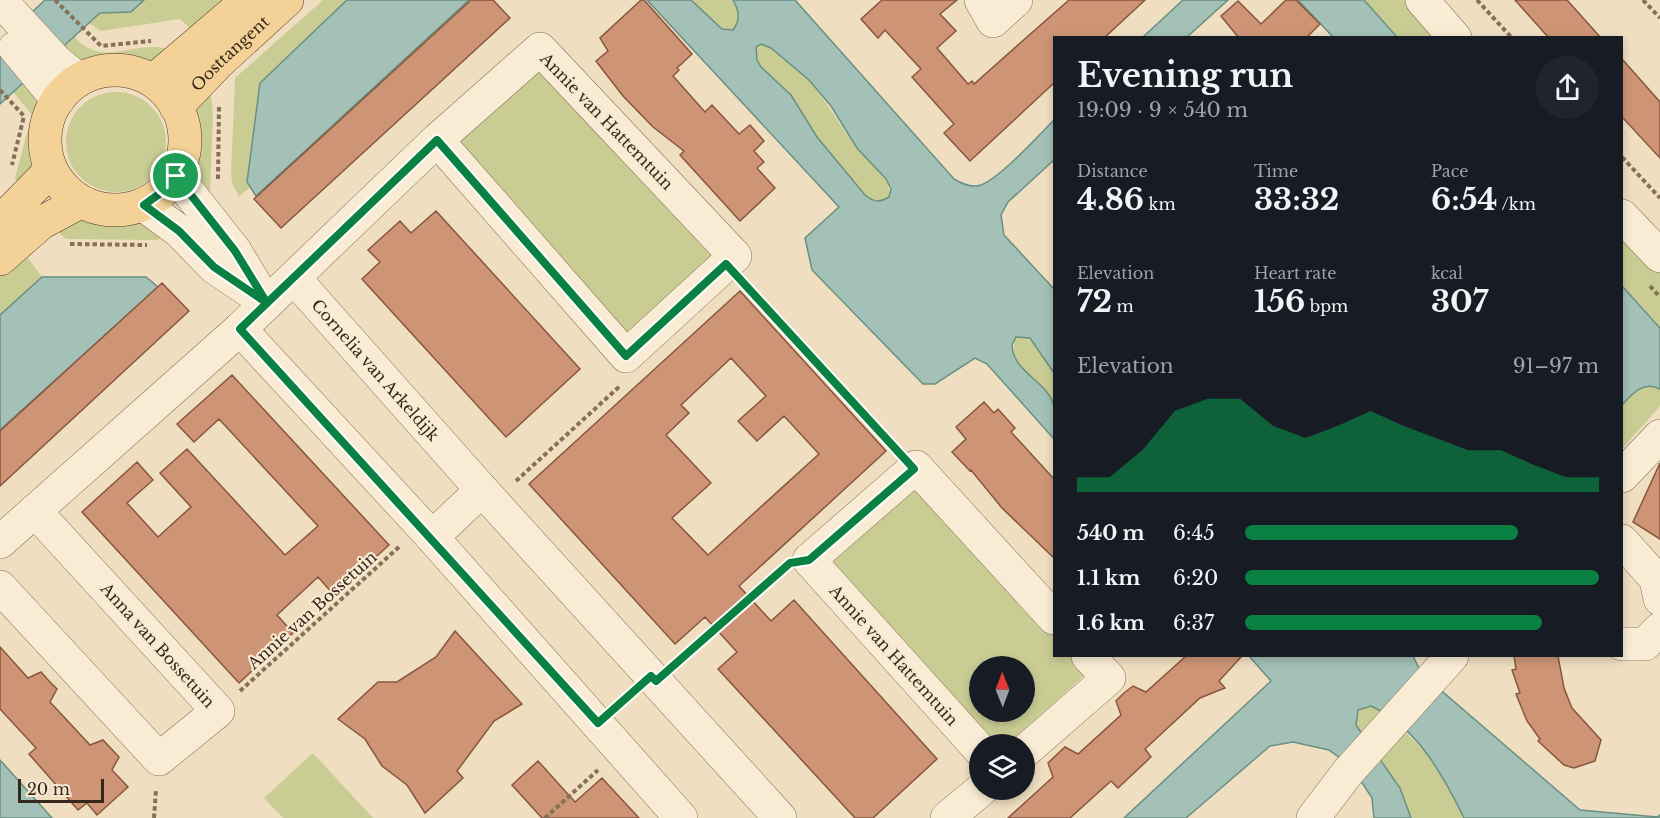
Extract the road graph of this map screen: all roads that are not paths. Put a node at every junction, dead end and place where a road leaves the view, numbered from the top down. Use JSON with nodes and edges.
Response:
{"nodes":[{"id":1,"x":248,"y":0,"type":"edge"},
{"id":2,"x":287,"y":0,"type":"edge"},
{"id":3,"x":981,"y":0,"type":"edge"},
{"id":4,"x":1016,"y":0,"type":"edge"},
{"id":5,"x":1422,"y":0,"type":"edge"},
{"id":6,"x":5,"y":22,"type":"edge"},
{"id":7,"x":1453,"y":36,"type":"edge"},
{"id":8,"x":58,"y":79,"type":"junction"},
{"id":9,"x":153,"y":81,"type":"junction"},
{"id":10,"x":176,"y":106,"type":"junction"},
{"id":11,"x":437,"y":140,"type":"junction"},
{"id":12,"x":51,"y":170,"type":"junction"},
{"id":13,"x":176,"y":176,"type":"junction"},
{"id":14,"x":80,"y":202,"type":"junction"},
{"id":15,"x":144,"y":205,"type":"junction"},
{"id":16,"x":1623,"y":217,"type":"edge"},
{"id":17,"x":0,"y":222,"type":"edge"},
{"id":18,"x":1660,"y":256,"type":"edge"},
{"id":19,"x":0,"y":259,"type":"edge"},
{"id":20,"x":294,"y":278,"type":"junction"},
{"id":21,"x":267,"y":303,"type":"junction"},
{"id":22,"x":240,"y":329,"type":"junction"},
{"id":23,"x":1660,"y":436,"type":"edge"},
{"id":24,"x":1623,"y":476,"type":"edge"},
{"id":25,"x":488,"y":496,"type":"junction"},
{"id":26,"x":35,"y":511,"type":"junction"},
{"id":27,"x":427,"y":532,"type":"junction"},
{"id":28,"x":0,"y":542,"type":"edge"},
{"id":29,"x":1623,"y":542,"type":"edge"},
{"id":30,"x":0,"y":587,"type":"edge"},
{"id":31,"x":1660,"y":599,"type":"edge"},
{"id":32,"x":1053,"y":617,"type":"edge"},
{"id":33,"x":1660,"y":629,"type":"edge"},
{"id":34,"x":1623,"y":644,"type":"edge"},
{"id":35,"x":1089,"y":657,"type":"edge"},
{"id":36,"x":1443,"y":665,"type":"edge"},
{"id":37,"x":969,"y":738,"type":"edge"},
{"id":38,"x":1035,"y":742,"type":"edge"},
{"id":39,"x":969,"y":799,"type":"edge"},
{"id":40,"x":681,"y":818,"type":"edge"},
{"id":41,"x":780,"y":818,"type":"edge"},
{"id":42,"x":947,"y":818,"type":"edge"},
{"id":43,"x":1313,"y":818,"type":"edge"}],
"edges":[{"from":1,"to":9,"type":"main road","name":"Oosttangent"},
{"from":2,"to":10,"type":"main road","name":"Oosttangent"},
{"from":3,"to":4,"type":"street"},
{"from":5,"to":7,"type":"street"},
{"from":6,"to":8,"type":"street"},
{"from":8,"to":9,"type":"main road"},
{"from":8,"to":12,"type":"main road"},
{"from":9,"to":10,"type":"main road"},
{"from":10,"to":13,"type":"main road"},
{"from":11,"to":11,"type":"street","name":"Annie van Hattemtuin"},
{"from":11,"to":20,"type":"street","name":"Annie van Hattemtuin"},
{"from":12,"to":14,"type":"main road"},
{"from":12,"to":17,"type":"main road"},
{"from":13,"to":15,"type":"main road"},
{"from":13,"to":21,"type":"street"},
{"from":14,"to":15,"type":"main road"},
{"from":14,"to":19,"type":"main road"},
{"from":15,"to":21,"type":"street"},
{"from":16,"to":18,"type":"street"},
{"from":20,"to":21,"type":"street"},
{"from":20,"to":25,"type":"street","name":"Cornelia van Arkeldijk"},
{"from":21,"to":22,"type":"street"},
{"from":22,"to":26,"type":"street"},
{"from":22,"to":27,"type":"street"},
{"from":23,"to":24,"type":"street"},
{"from":25,"to":27,"type":"street"},
{"from":25,"to":41,"type":"street","name":"Cornelia van Arkeldijk"},
{"from":26,"to":28,"type":"street"},
{"from":26,"to":30,"type":"street","name":"Anna van Bossetuin"},
{"from":27,"to":40,"type":"street"},
{"from":29,"to":31,"type":"street"},
{"from":32,"to":37,"type":"street","name":"Annie van Hattemtuin"},
{"from":33,"to":34,"type":"street"},
{"from":35,"to":38,"type":"street"},
{"from":36,"to":43,"type":"street"},
{"from":39,"to":42,"type":"street"}]}
